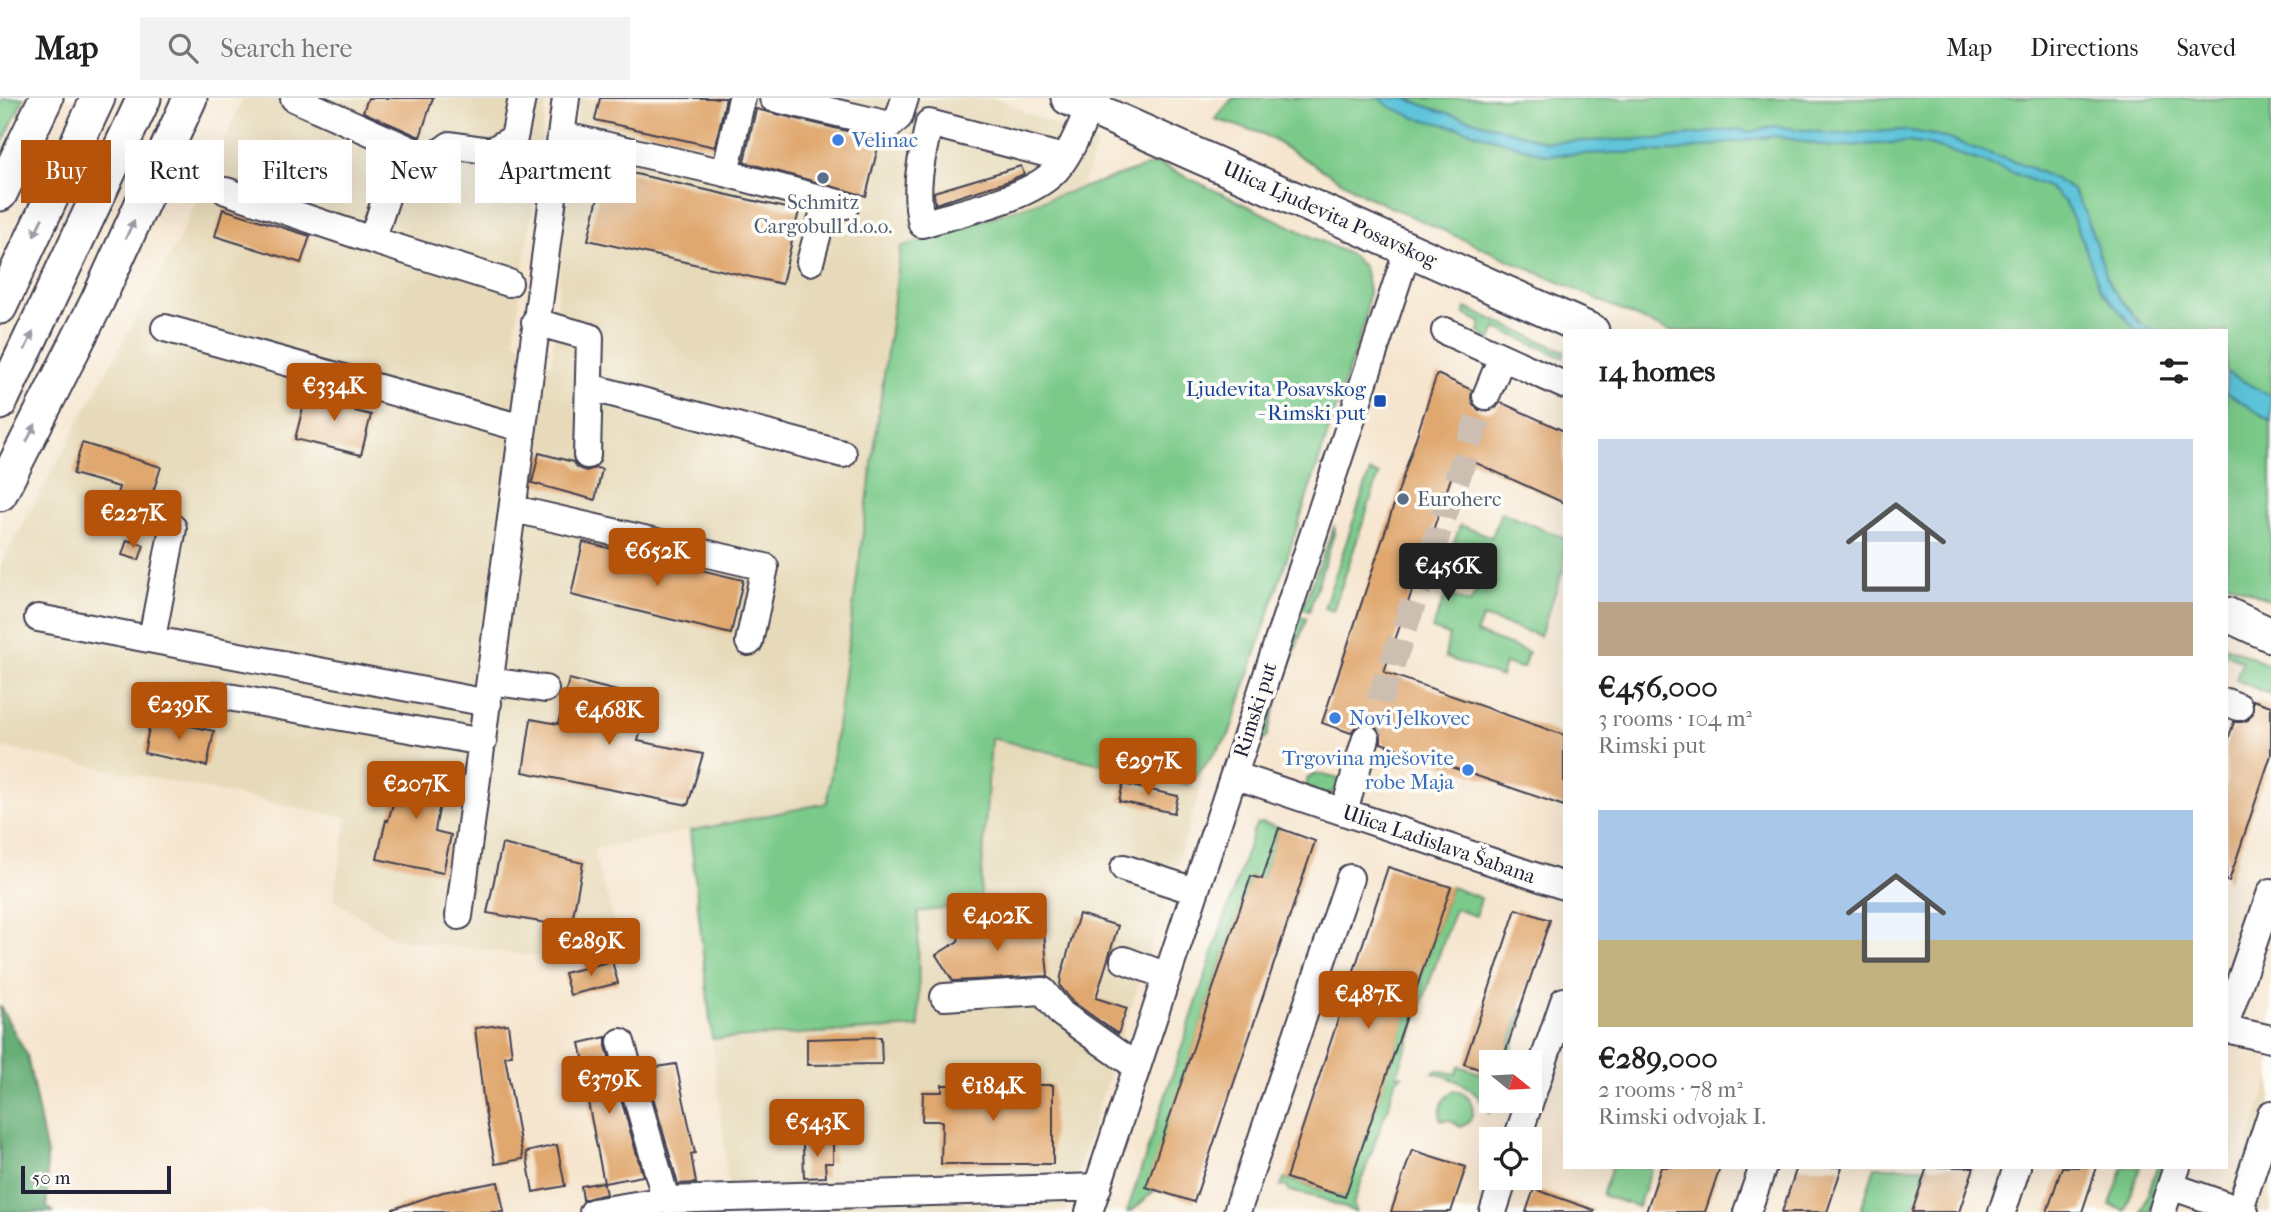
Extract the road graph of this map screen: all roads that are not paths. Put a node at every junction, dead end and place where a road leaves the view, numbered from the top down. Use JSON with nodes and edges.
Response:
{"nodes":[{"id":1,"x":46,"y":98,"type":"edge"},
{"id":2,"x":98,"y":98,"type":"edge"},
{"id":3,"x":144,"y":98,"type":"edge"},
{"id":4,"x":190,"y":98,"type":"edge"},
{"id":5,"x":293,"y":98,"type":"edge"},
{"id":6,"x":522,"y":98,"type":"edge"},
{"id":7,"x":566,"y":98,"type":"edge"},
{"id":8,"x":742,"y":98,"type":"edge"},
{"id":9,"x":773,"y":98,"type":"edge"},
{"id":10,"x":905,"y":98,"type":"edge"},
{"id":11,"x":1079,"y":103,"type":"edge"},
{"id":12,"x":561,"y":135,"type":"junction"},
{"id":13,"x":387,"y":140,"type":"edge"},
{"id":14,"x":461,"y":147,"type":"edge"},
{"id":15,"x":1064,"y":158,"type":"junction"},
{"id":16,"x":725,"y":173,"type":"junction"},
{"id":17,"x":226,"y":191,"type":"dead end"},
{"id":18,"x":0,"y":194,"type":"edge"},
{"id":19,"x":384,"y":203,"type":"edge"},
{"id":20,"x":372,"y":240,"type":"junction"},
{"id":21,"x":1408,"y":249,"type":"junction"},
{"id":22,"x":810,"y":262,"type":"dead end"},
{"id":23,"x":509,"y":283,"type":"dead end"},
{"id":24,"x":0,"y":307,"type":"edge"},
{"id":25,"x":536,"y":322,"type":"junction"},
{"id":26,"x":165,"y":328,"type":"dead end"},
{"id":27,"x":1588,"y":329,"type":"edge"},
{"id":28,"x":1445,"y":331,"type":"dead end"},
{"id":29,"x":1502,"y":357,"type":"junction"},
{"id":30,"x":1563,"y":385,"type":"edge"},
{"id":31,"x":589,"y":387,"type":"junction"},
{"id":32,"x":1486,"y":396,"type":"tunnel mouth"},
{"id":33,"x":0,"y":403,"type":"edge"},
{"id":34,"x":522,"y":428,"type":"junction"},
{"id":35,"x":844,"y":454,"type":"dead end"},
{"id":36,"x":587,"y":455,"type":"dead end"},
{"id":37,"x":0,"y":494,"type":"edge"},
{"id":38,"x":514,"y":509,"type":"junction"},
{"id":39,"x":173,"y":528,"type":"dead end"},
{"id":40,"x":2228,"y":615,"type":"edge"},
{"id":41,"x":38,"y":618,"type":"dead end"},
{"id":42,"x":2271,"y":635,"type":"edge"},
{"id":43,"x":152,"y":638,"type":"junction"},
{"id":44,"x":749,"y":642,"type":"dead end"},
{"id":45,"x":545,"y":689,"type":"dead end"},
{"id":46,"x":489,"y":692,"type":"junction"},
{"id":47,"x":217,"y":695,"type":"dead end"},
{"id":48,"x":1366,"y":738,"type":"tunnel mouth"},
{"id":49,"x":483,"y":742,"type":"junction"},
{"id":50,"x":1234,"y":775,"type":"junction"},
{"id":51,"x":1344,"y":811,"type":"junction"},
{"id":52,"x":1124,"y":868,"type":"dead end"},
{"id":53,"x":1350,"y":878,"type":"dead end"},
{"id":54,"x":1563,"y":886,"type":"edge"},
{"id":55,"x":1195,"y":891,"type":"junction"},
{"id":56,"x":2271,"y":891,"type":"edge"},
{"id":57,"x":459,"y":916,"type":"dead end"},
{"id":58,"x":1124,"y":960,"type":"dead end"},
{"id":59,"x":1167,"y":976,"type":"junction"},
{"id":60,"x":944,"y":997,"type":"dead end"},
{"id":61,"x":1563,"y":1003,"type":"edge"},
{"id":62,"x":2228,"y":1016,"type":"edge"},
{"id":63,"x":2228,"y":1029,"type":"edge"},
{"id":64,"x":2271,"y":1040,"type":"edge"},
{"id":65,"x":621,"y":1042,"type":"dead end"},
{"id":66,"x":1137,"y":1067,"type":"junction"},
{"id":67,"x":2271,"y":1114,"type":"edge"},
{"id":68,"x":1521,"y":1127,"type":"edge"},
{"id":69,"x":1762,"y":1169,"type":"edge"},
{"id":70,"x":2016,"y":1169,"type":"edge"},
{"id":71,"x":2174,"y":1177,"type":"edge"},
{"id":72,"x":1098,"y":1187,"type":"junction"},
{"id":73,"x":1500,"y":1190,"type":"edge"},
{"id":74,"x":666,"y":1200,"type":"junction"},
{"id":75,"x":2242,"y":1211,"type":"edge"},
{"id":76,"x":593,"y":1212,"type":"edge"},
{"id":77,"x":1089,"y":1212,"type":"edge"},
{"id":78,"x":1237,"y":1212,"type":"edge"},
{"id":79,"x":1493,"y":1212,"type":"edge"},
{"id":80,"x":1747,"y":1212,"type":"edge"},
{"id":81,"x":2002,"y":1212,"type":"edge"},
{"id":82,"x":2162,"y":1212,"type":"edge"}],
"edges":[{"from":1,"to":18,"type":"main road"},
{"from":2,"to":24,"type":"main road","one_way":true},
{"from":33,"to":3,"type":"main road","one_way":true},
{"from":37,"to":4,"type":"main road","one_way":true},
{"from":5,"to":13,"type":"street"},
{"from":6,"to":14,"type":"street"},
{"from":7,"to":12,"type":"street"},
{"from":8,"to":16,"type":"street"},
{"from":9,"to":10,"type":"street"},
{"from":11,"to":15,"type":"street"},
{"from":11,"to":21,"type":"main road","name":"Ulica Ljudevita Posavskog"},
{"from":12,"to":16,"type":"street"},
{"from":12,"to":25,"type":"street"},
{"from":15,"to":15,"type":"street"},
{"from":16,"to":22,"type":"street"},
{"from":17,"to":20,"type":"street"},
{"from":19,"to":20,"type":"street"},
{"from":20,"to":23,"type":"street"},
{"from":21,"to":27,"type":"main road","name":"Ulica Ljudevita Posavskog"},
{"from":21,"to":50,"type":"street","name":"Rimski put"},
{"from":25,"to":31,"type":"street"},
{"from":25,"to":34,"type":"street"},
{"from":26,"to":34,"type":"street"},
{"from":28,"to":29,"type":"street"},
{"from":29,"to":30,"type":"street"},
{"from":29,"to":32,"type":"street"},
{"from":31,"to":35,"type":"street"},
{"from":31,"to":36,"type":"street"},
{"from":34,"to":38,"type":"street"},
{"from":38,"to":44,"type":"street"},
{"from":38,"to":46,"type":"street"},
{"from":39,"to":43,"type":"street"},
{"from":40,"to":42,"type":"main road"},
{"from":41,"to":43,"type":"street"},
{"from":43,"to":46,"type":"street"},
{"from":45,"to":46,"type":"street"},
{"from":46,"to":49,"type":"street"},
{"from":47,"to":49,"type":"street"},
{"from":48,"to":51,"type":"street"},
{"from":49,"to":57,"type":"street"},
{"from":50,"to":51,"type":"street","name":"Ulica Ladislava Šabana"},
{"from":50,"to":55,"type":"street","name":"Rimski put"},
{"from":51,"to":54,"type":"street","name":"Ulica Ladislava Šabana"},
{"from":52,"to":55,"type":"street"},
{"from":53,"to":78,"type":"street"},
{"from":55,"to":59,"type":"street","name":"Rimski put"},
{"from":56,"to":62,"type":"street"},
{"from":58,"to":59,"type":"street"},
{"from":59,"to":66,"type":"street","name":"Rimski put"},
{"from":60,"to":66,"type":"street"},
{"from":61,"to":68,"type":"street"},
{"from":63,"to":64,"type":"street"},
{"from":65,"to":74,"type":"street"},
{"from":66,"to":72,"type":"street","name":"Rimski put"},
{"from":67,"to":75,"type":"street"},
{"from":69,"to":80,"type":"street"},
{"from":70,"to":81,"type":"street"},
{"from":71,"to":75,"type":"street"},
{"from":71,"to":82,"type":"street"},
{"from":72,"to":74,"type":"street"},
{"from":72,"to":77,"type":"street","name":"Rimski put"},
{"from":73,"to":79,"type":"street"},
{"from":74,"to":76,"type":"street"}]}
